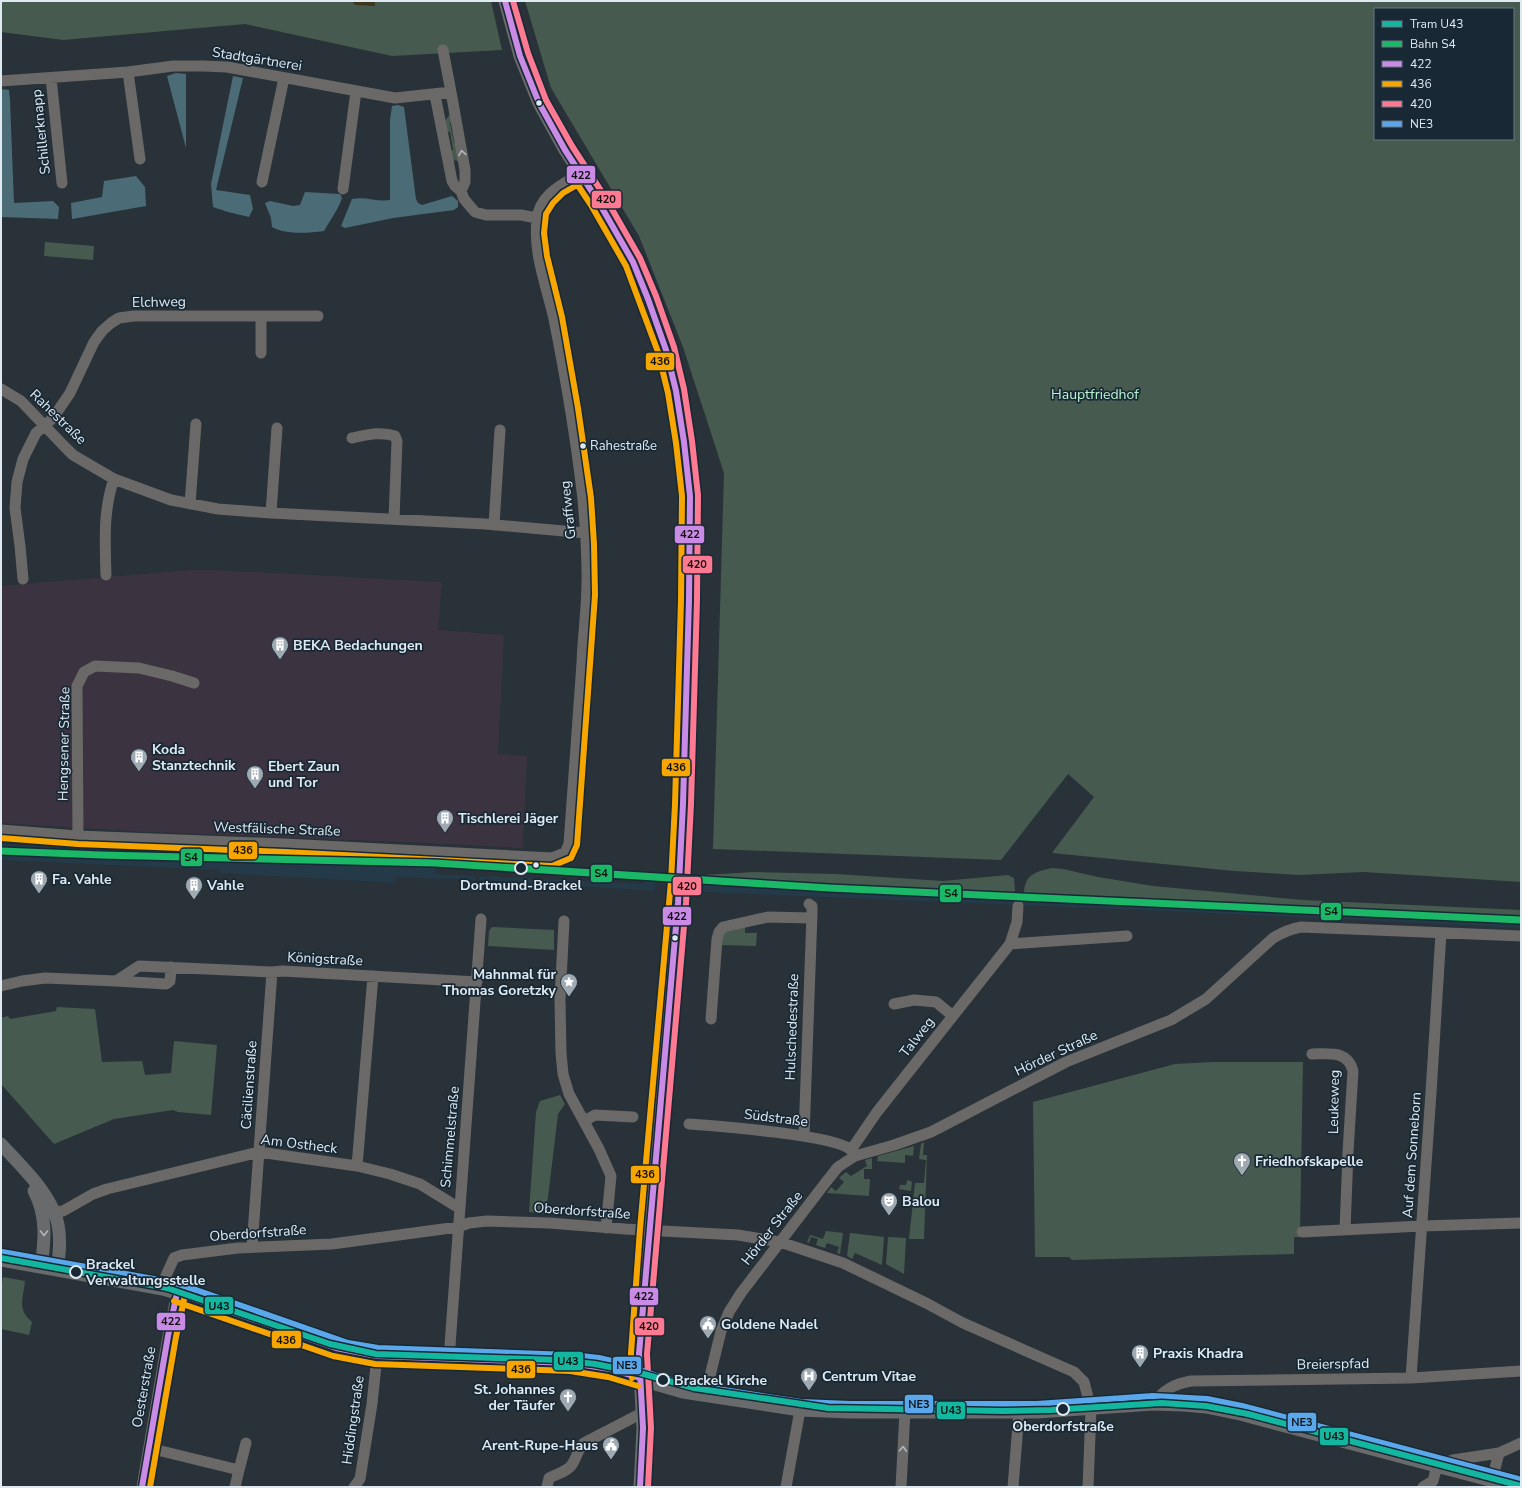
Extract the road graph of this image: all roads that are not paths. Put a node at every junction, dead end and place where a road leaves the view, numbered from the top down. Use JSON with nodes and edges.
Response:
{"nodes":[{"id":1,"x":506,"y":1,"type":"edge"},
{"id":2,"x":443,"y":50,"type":"dead end"},
{"id":3,"x":128,"y":72,"type":"junction"},
{"id":4,"x":51,"y":78,"type":"junction"},
{"id":5,"x":284,"y":78,"type":"junction"},
{"id":6,"x":1,"y":81,"type":"edge"},
{"id":7,"x":356,"y":91,"type":"junction"},
{"id":8,"x":451,"y":92,"type":"junction"},
{"id":9,"x":436,"y":95,"type":"junction"},
{"id":10,"x":140,"y":159,"type":"dead end"},
{"id":11,"x":580,"y":174,"type":"junction"},
{"id":12,"x":262,"y":182,"type":"dead end"},
{"id":13,"x":62,"y":183,"type":"dead end"},
{"id":14,"x":343,"y":189,"type":"dead end"},
{"id":15,"x":461,"y":191,"type":"junction"},
{"id":16,"x":537,"y":218,"type":"junction"},
{"id":17,"x":261,"y":316,"type":"junction"},
{"id":18,"x":318,"y":316,"type":"dead end"},
{"id":19,"x":260,"y":353,"type":"dead end"},
{"id":20,"x":1,"y":389,"type":"edge"},
{"id":21,"x":196,"y":424,"type":"dead end"},
{"id":22,"x":45,"y":425,"type":"junction"},
{"id":23,"x":277,"y":428,"type":"dead end"},
{"id":24,"x":500,"y":430,"type":"dead end"},
{"id":25,"x":352,"y":438,"type":"dead end"},
{"id":26,"x":114,"y":479,"type":"junction"},
{"id":27,"x":190,"y":504,"type":"junction"},
{"id":28,"x":271,"y":513,"type":"junction"},
{"id":29,"x":394,"y":519,"type":"junction"},
{"id":30,"x":494,"y":525,"type":"junction"},
{"id":31,"x":586,"y":533,"type":"junction"},
{"id":32,"x":106,"y":575,"type":"dead end"},
{"id":33,"x":23,"y":579,"type":"dead end"},
{"id":34,"x":194,"y":683,"type":"dead end"},
{"id":35,"x":1,"y":830,"type":"edge"},
{"id":36,"x":78,"y":836,"type":"junction"},
{"id":37,"x":552,"y":858,"type":"joint"},
{"id":38,"x":809,"y":904,"type":"dead end"},
{"id":39,"x":1018,"y":906,"type":"dead end"},
{"id":40,"x":811,"y":918,"type":"junction"},
{"id":41,"x":481,"y":919,"type":"dead end"},
{"id":42,"x":564,"y":921,"type":"dead end"},
{"id":43,"x":1441,"y":933,"type":"junction"},
{"id":44,"x":1127,"y":936,"type":"dead end"},
{"id":45,"x":1521,"y":936,"type":"edge"},
{"id":46,"x":1010,"y":944,"type":"junction"},
{"id":47,"x":171,"y":968,"type":"junction"},
{"id":48,"x":272,"y":972,"type":"junction"},
{"id":49,"x":373,"y":976,"type":"junction"},
{"id":50,"x":116,"y":980,"type":"junction"},
{"id":51,"x":477,"y":982,"type":"junction"},
{"id":52,"x":1,"y":986,"type":"edge"},
{"id":53,"x":894,"y":1004,"type":"dead end"},
{"id":54,"x":953,"y":1016,"type":"junction"},
{"id":55,"x":711,"y":1019,"type":"dead end"},
{"id":56,"x":1312,"y":1054,"type":"dead end"},
{"id":57,"x":633,"y":1117,"type":"dead end"},
{"id":58,"x":584,"y":1121,"type":"junction"},
{"id":59,"x":689,"y":1124,"type":"dead end"},
{"id":60,"x":804,"y":1136,"type":"junction"},
{"id":61,"x":1,"y":1144,"type":"edge"},
{"id":62,"x":259,"y":1152,"type":"junction"},
{"id":63,"x":853,"y":1153,"type":"junction"},
{"id":64,"x":21,"y":1166,"type":"junction"},
{"id":65,"x":358,"y":1166,"type":"junction"},
{"id":66,"x":459,"y":1208,"type":"junction"},
{"id":67,"x":59,"y":1212,"type":"junction"},
{"id":68,"x":1521,"y":1223,"type":"edge"},
{"id":69,"x":1422,"y":1226,"type":"junction"},
{"id":70,"x":458,"y":1227,"type":"junction"},
{"id":71,"x":606,"y":1228,"type":"junction"},
{"id":72,"x":648,"y":1230,"type":"junction"},
{"id":73,"x":1346,"y":1230,"type":"junction"},
{"id":74,"x":1302,"y":1232,"type":"dead end"},
{"id":75,"x":780,"y":1242,"type":"junction"},
{"id":76,"x":252,"y":1247,"type":"junction"},
{"id":77,"x":1,"y":1260,"type":"edge"},
{"id":78,"x":41,"y":1267,"type":"junction"},
{"id":79,"x":57,"y":1270,"type":"junction"},
{"id":80,"x":160,"y":1289,"type":"junction"},
{"id":81,"x":178,"y":1293,"type":"junction"},
{"id":82,"x":377,"y":1356,"type":"junction"},
{"id":83,"x":449,"y":1359,"type":"junction"},
{"id":84,"x":1521,"y":1371,"type":"edge"},
{"id":85,"x":640,"y":1378,"type":"junction"},
{"id":86,"x":1411,"y":1378,"type":"junction"},
{"id":87,"x":709,"y":1380,"type":"dead end"},
{"id":88,"x":1153,"y":1404,"type":"junction"},
{"id":89,"x":1091,"y":1409,"type":"junction"},
{"id":90,"x":800,"y":1410,"type":"junction"},
{"id":91,"x":905,"y":1411,"type":"junction"},
{"id":92,"x":1019,"y":1412,"type":"junction"},
{"id":93,"x":642,"y":1413,"type":"junction"},
{"id":94,"x":246,"y":1443,"type":"dead end"},
{"id":95,"x":1521,"y":1443,"type":"edge"},
{"id":96,"x":149,"y":1448,"type":"junction"},
{"id":97,"x":1499,"y":1454,"type":"junction"},
{"id":98,"x":1437,"y":1466,"type":"junction"},
{"id":99,"x":239,"y":1470,"type":"junction"},
{"id":100,"x":1492,"y":1480,"type":"junction"},
{"id":101,"x":142,"y":1487,"type":"edge"},
{"id":102,"x":235,"y":1487,"type":"edge"},
{"id":103,"x":354,"y":1487,"type":"edge"},
{"id":104,"x":547,"y":1487,"type":"edge"},
{"id":105,"x":640,"y":1487,"type":"edge"},
{"id":106,"x":786,"y":1487,"type":"edge"},
{"id":107,"x":901,"y":1487,"type":"edge"},
{"id":108,"x":1013,"y":1487,"type":"edge"},
{"id":109,"x":1088,"y":1487,"type":"edge"},
{"id":110,"x":1423,"y":1487,"type":"edge"},
{"id":111,"x":1516,"y":1487,"type":"edge"}],
"edges":[{"from":1,"to":11,"type":"main road"},
{"from":2,"to":8,"type":"street"},
{"from":3,"to":4,"type":"street","name":"Stadtgärtnerei"},
{"from":3,"to":5,"type":"street","name":"Stadtgärtnerei"},
{"from":3,"to":10,"type":"street"},
{"from":4,"to":6,"type":"street","name":"Stadtgärtnerei"},
{"from":4,"to":13,"type":"street","name":"Schillerknapp"},
{"from":5,"to":7,"type":"street","name":"Stadtgärtnerei"},
{"from":5,"to":12,"type":"street"},
{"from":7,"to":9,"type":"street","name":"Stadtgärtnerei"},
{"from":7,"to":14,"type":"street"},
{"from":8,"to":9,"type":"street","name":"Stadtgärtnerei"},
{"from":15,"to":8,"type":"street","one_way":true},
{"from":9,"to":15,"type":"street"},
{"from":11,"to":16,"type":"street","name":"Graffweg"},
{"from":11,"to":72,"type":"main road"},
{"from":15,"to":16,"type":"street"},
{"from":16,"to":31,"type":"street","name":"Graffweg"},
{"from":17,"to":18,"type":"street","name":"Elchweg"},
{"from":17,"to":19,"type":"street"},
{"from":17,"to":22,"type":"street","name":"Elchweg"},
{"from":20,"to":22,"type":"street","name":"Rahestraße"},
{"from":21,"to":27,"type":"street"},
{"from":22,"to":26,"type":"street","name":"Rahestraße"},
{"from":22,"to":33,"type":"street","name":"Elchweg"},
{"from":23,"to":28,"type":"street"},
{"from":24,"to":30,"type":"street"},
{"from":25,"to":29,"type":"street"},
{"from":26,"to":27,"type":"street","name":"Rahestraße"},
{"from":26,"to":32,"type":"street"},
{"from":27,"to":28,"type":"street","name":"Rahestraße"},
{"from":28,"to":29,"type":"street","name":"Rahestraße"},
{"from":29,"to":30,"type":"street","name":"Rahestraße"},
{"from":30,"to":31,"type":"street","name":"Rahestraße"},
{"from":31,"to":37,"type":"street","name":"Graffweg"},
{"from":34,"to":36,"type":"street","name":"Hengsener Straße"},
{"from":35,"to":36,"type":"street","name":"Westfälische Straße"},
{"from":36,"to":37,"type":"street","name":"Westfälische Straße"},
{"from":38,"to":40,"type":"street","name":"Hulschedestraße"},
{"from":39,"to":46,"type":"street","name":"Talweg"},
{"from":40,"to":55,"type":"street"},
{"from":40,"to":60,"type":"street","name":"Hulschedestraße"},
{"from":41,"to":51,"type":"street","name":"Schimmelstraße"},
{"from":42,"to":58,"type":"street"},
{"from":43,"to":45,"type":"street","name":"Hörder Straße"},
{"from":43,"to":63,"type":"street","name":"Hörder Straße"},
{"from":43,"to":69,"type":"street","name":"Auf dem Sonneborn"},
{"from":44,"to":46,"type":"street"},
{"from":46,"to":54,"type":"street","name":"Talweg"},
{"from":47,"to":48,"type":"street","name":"Königstraße"},
{"from":47,"to":50,"type":"street","name":"Königstraße"},
{"from":47,"to":50,"type":"street"},
{"from":48,"to":49,"type":"street","name":"Königstraße"},
{"from":48,"to":62,"type":"street","name":"Cäcilienstraße"},
{"from":49,"to":51,"type":"street","name":"Königstraße"},
{"from":49,"to":65,"type":"street"},
{"from":50,"to":52,"type":"street"},
{"from":51,"to":66,"type":"street","name":"Schimmelstraße"},
{"from":53,"to":54,"type":"street"},
{"from":54,"to":63,"type":"street","name":"Talweg"},
{"from":56,"to":73,"type":"street","name":"Leukeweg"},
{"from":57,"to":58,"type":"street"},
{"from":58,"to":71,"type":"street"},
{"from":59,"to":60,"type":"street","name":"Südstraße"},
{"from":60,"to":63,"type":"street","name":"Südstraße"},
{"from":61,"to":64,"type":"main road"},
{"from":62,"to":65,"type":"street","name":"Am Ostheck"},
{"from":62,"to":67,"type":"street","name":"Am Ostheck"},
{"from":62,"to":76,"type":"street","name":"Cäcilienstraße"},
{"from":63,"to":75,"type":"street","name":"Hörder Straße"},
{"from":64,"to":67,"type":"main road"},
{"from":64,"to":78,"type":"main road","one_way":true},
{"from":65,"to":66,"type":"street","name":"Am Ostheck"},
{"from":66,"to":70,"type":"street","name":"Schimmelstraße"},
{"from":67,"to":79,"type":"main road"},
{"from":68,"to":69,"type":"street"},
{"from":69,"to":73,"type":"street"},
{"from":69,"to":86,"type":"street","name":"Auf dem Sonneborn"},
{"from":70,"to":71,"type":"street","name":"Oberdorfstraße"},
{"from":70,"to":76,"type":"street","name":"Oberdorfstraße"},
{"from":70,"to":83,"type":"street","name":"Schimmelstraße"},
{"from":71,"to":72,"type":"street","name":"Oberdorfstraße"},
{"from":72,"to":75,"type":"street","name":"Oberdorfstraße"},
{"from":72,"to":85,"type":"main road"},
{"from":73,"to":74,"type":"street"},
{"from":75,"to":87,"type":"street","name":"Hörder Straße"},
{"from":75,"to":89,"type":"street","name":"Oberdorfstraße"},
{"from":76,"to":80,"type":"street","name":"Oberdorfstraße"},
{"from":77,"to":78,"type":"main road"},
{"from":78,"to":79,"type":"main road"},
{"from":79,"to":80,"type":"main road"},
{"from":80,"to":81,"type":"main road"},
{"from":81,"to":82,"type":"main road"},
{"from":81,"to":96,"type":"street","name":"Oesterstraße"},
{"from":82,"to":83,"type":"main road"},
{"from":82,"to":103,"type":"street","name":"Hiddingstraße"},
{"from":83,"to":85,"type":"main road"},
{"from":84,"to":86,"type":"street","name":"Breierspfad"},
{"from":85,"to":90,"type":"main road"},
{"from":85,"to":93,"type":"main road"},
{"from":86,"to":88,"type":"street","name":"Breierspfad"},
{"from":88,"to":89,"type":"main road"},
{"from":88,"to":98,"type":"main road"},
{"from":89,"to":92,"type":"main road"},
{"from":89,"to":109,"type":"street","name":"Oberdorfstraße"},
{"from":90,"to":91,"type":"main road"},
{"from":90,"to":106,"type":"street"},
{"from":91,"to":92,"type":"main road"},
{"from":107,"to":91,"type":"street","one_way":true},
{"from":92,"to":108,"type":"street"},
{"from":93,"to":104,"type":"street"},
{"from":93,"to":105,"type":"main road"},
{"from":94,"to":99,"type":"street"},
{"from":95,"to":97,"type":"street"},
{"from":96,"to":99,"type":"street"},
{"from":96,"to":101,"type":"street","name":"Oesterstraße"},
{"from":97,"to":98,"type":"street"},
{"from":97,"to":100,"type":"street"},
{"from":98,"to":100,"type":"main road"},
{"from":98,"to":110,"type":"street"},
{"from":99,"to":102,"type":"street"},
{"from":100,"to":111,"type":"main road"}]}
